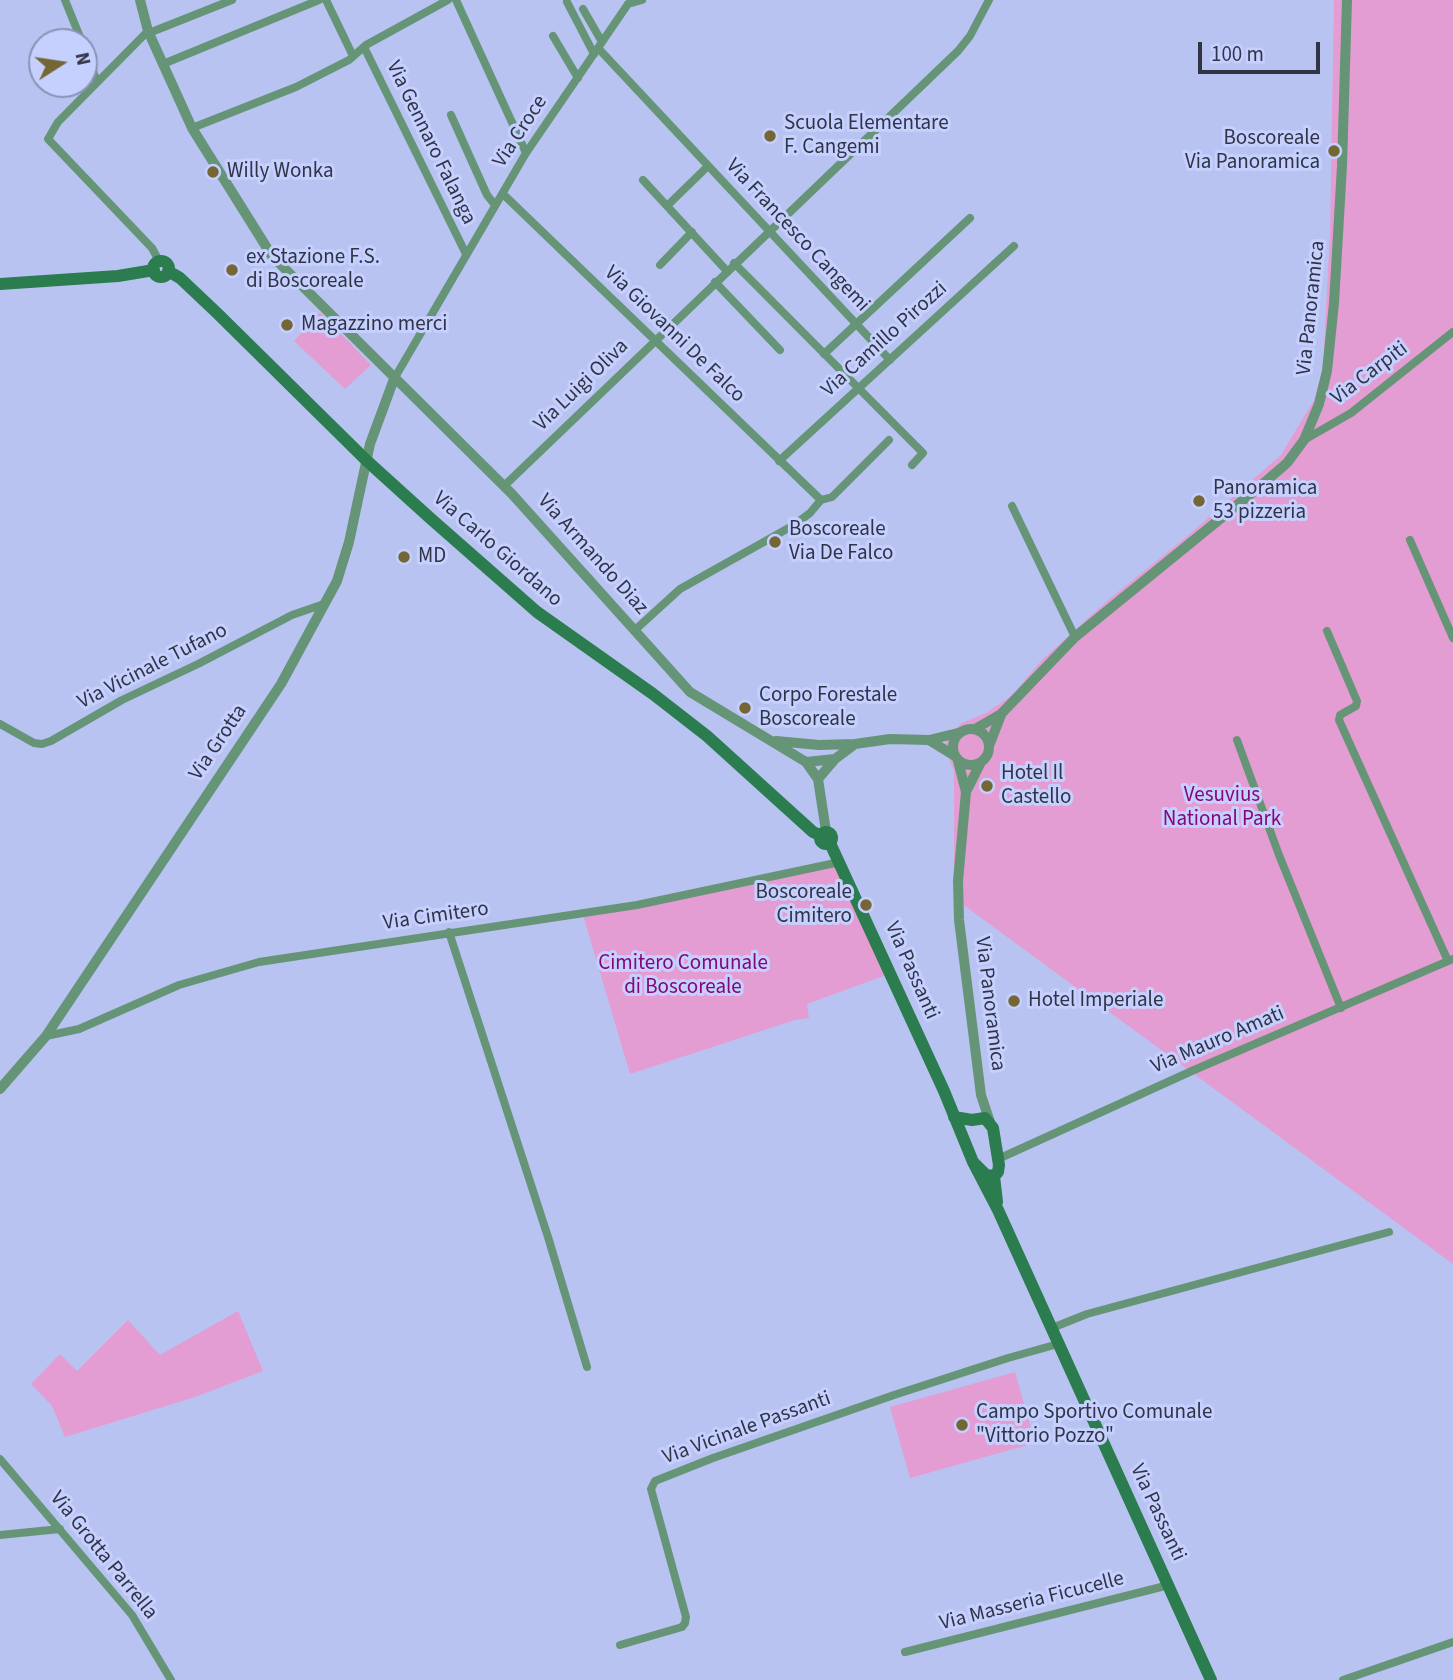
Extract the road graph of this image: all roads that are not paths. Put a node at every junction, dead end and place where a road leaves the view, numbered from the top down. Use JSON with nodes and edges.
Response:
{"nodes":[{"id":1,"x":65,"y":0,"type":"edge"},
{"id":2,"x":232,"y":0,"type":"edge"},
{"id":3,"x":319,"y":0,"type":"edge"},
{"id":4,"x":326,"y":0,"type":"edge"},
{"id":5,"x":448,"y":0,"type":"edge"},
{"id":6,"x":456,"y":0,"type":"edge"},
{"id":7,"x":642,"y":0,"type":"edge"},
{"id":8,"x":989,"y":0,"type":"edge"},
{"id":9,"x":1347,"y":0,"type":"edge"},
{"id":10,"x":144,"y":1,"type":"edge"},
{"id":11,"x":567,"y":2,"type":"dead end"},
{"id":12,"x":628,"y":2,"type":"edge"},
{"id":13,"x":583,"y":9,"type":"dead end"},
{"id":14,"x":76,"y":28,"type":"edge"},
{"id":15,"x":149,"y":32,"type":"junction"},
{"id":16,"x":553,"y":36,"type":"dead end"},
{"id":17,"x":364,"y":47,"type":"junction"},
{"id":18,"x":598,"y":48,"type":"junction"},
{"id":19,"x":353,"y":56,"type":"junction"},
{"id":20,"x":163,"y":64,"type":"junction"},
{"id":21,"x":578,"y":78,"type":"junction"},
{"id":22,"x":98,"y":81,"type":"edge"},
{"id":23,"x":81,"y":98,"type":"edge"},
{"id":24,"x":451,"y":115,"type":"dead end"},
{"id":25,"x":192,"y":128,"type":"junction"},
{"id":26,"x":526,"y":153,"type":"junction"},
{"id":27,"x":708,"y":166,"type":"junction"},
{"id":28,"x":643,"y":180,"type":"dead end"},
{"id":29,"x":503,"y":194,"type":"junction"},
{"id":30,"x":495,"y":205,"type":"junction"},
{"id":31,"x":668,"y":205,"type":"junction"},
{"id":32,"x":970,"y":218,"type":"dead end"},
{"id":33,"x":692,"y":232,"type":"junction"},
{"id":34,"x":769,"y":232,"type":"junction"},
{"id":35,"x":1014,"y":246,"type":"dead end"},
{"id":36,"x":466,"y":254,"type":"junction"},
{"id":37,"x":734,"y":263,"type":"junction"},
{"id":38,"x":660,"y":265,"type":"dead end"},
{"id":39,"x":161,"y":268,"type":"junction"},
{"id":40,"x":726,"y":270,"type":"junction"},
{"id":41,"x":715,"y":282,"type":"junction"},
{"id":42,"x":0,"y":284,"type":"edge"},
{"id":43,"x":856,"y":324,"type":"junction"},
{"id":44,"x":1453,"y":332,"type":"edge"},
{"id":45,"x":654,"y":340,"type":"junction"},
{"id":46,"x":780,"y":350,"type":"dead end"},
{"id":47,"x":824,"y":354,"type":"junction"},
{"id":48,"x":890,"y":360,"type":"junction"},
{"id":49,"x":394,"y":379,"type":"junction"},
{"id":50,"x":858,"y":389,"type":"junction"},
{"id":51,"x":889,"y":440,"type":"dead end"},
{"id":52,"x":1304,"y":440,"type":"junction"},
{"id":53,"x":366,"y":460,"type":"junction"},
{"id":54,"x":779,"y":461,"type":"junction"},
{"id":55,"x":912,"y":465,"type":"dead end"},
{"id":56,"x":503,"y":486,"type":"junction"},
{"id":57,"x":821,"y":500,"type":"junction"},
{"id":58,"x":1012,"y":506,"type":"dead end"},
{"id":59,"x":1410,"y":540,"type":"dead end"},
{"id":60,"x":324,"y":604,"type":"junction"},
{"id":61,"x":635,"y":630,"type":"junction"},
{"id":62,"x":1326,"y":631,"type":"dead end"},
{"id":63,"x":1075,"y":637,"type":"junction"},
{"id":64,"x":1453,"y":638,"type":"edge"},
{"id":65,"x":1001,"y":714,"type":"junction"},
{"id":66,"x":0,"y":724,"type":"edge"},
{"id":67,"x":975,"y":729,"type":"junction"},
{"id":68,"x":958,"y":733,"type":"junction"},
{"id":69,"x":929,"y":740,"type":"junction"},
{"id":70,"x":1237,"y":740,"type":"dead end"},
{"id":71,"x":772,"y":741,"type":"junction"},
{"id":72,"x":855,"y":744,"type":"junction"},
{"id":73,"x":819,"y":745,"type":"junction"},
{"id":74,"x":989,"y":746,"type":"junction"},
{"id":75,"x":957,"y":758,"type":"junction"},
{"id":76,"x":835,"y":759,"type":"junction"},
{"id":77,"x":806,"y":762,"type":"junction"},
{"id":78,"x":981,"y":762,"type":"junction"},
{"id":79,"x":818,"y":779,"type":"junction"},
{"id":80,"x":965,"y":792,"type":"junction"},
{"id":81,"x":826,"y":836,"type":"junction"},
{"id":82,"x":841,"y":862,"type":"junction"},
{"id":83,"x":449,"y":932,"type":"junction"},
{"id":84,"x":1451,"y":960,"type":"edge"},
{"id":85,"x":1340,"y":1008,"type":"junction"},
{"id":86,"x":46,"y":1036,"type":"junction"},
{"id":87,"x":0,"y":1089,"type":"edge"},
{"id":88,"x":954,"y":1117,"type":"junction"},
{"id":89,"x":980,"y":1120,"type":"junction"},
{"id":90,"x":967,"y":1148,"type":"junction"},
{"id":91,"x":998,"y":1159,"type":"junction"},
{"id":92,"x":973,"y":1163,"type":"junction"},
{"id":93,"x":994,"y":1176,"type":"junction"},
{"id":94,"x":998,"y":1210,"type":"junction"},
{"id":95,"x":1389,"y":1232,"type":"dead end"},
{"id":96,"x":1052,"y":1328,"type":"junction"},
{"id":97,"x":1058,"y":1344,"type":"junction"},
{"id":98,"x":587,"y":1367,"type":"dead end"},
{"id":99,"x":0,"y":1459,"type":"edge"},
{"id":100,"x":60,"y":1529,"type":"junction"},
{"id":101,"x":0,"y":1535,"type":"edge"},
{"id":102,"x":1169,"y":1585,"type":"junction"},
{"id":103,"x":1453,"y":1642,"type":"edge"},
{"id":104,"x":620,"y":1645,"type":"dead end"},
{"id":105,"x":905,"y":1653,"type":"dead end"},
{"id":106,"x":171,"y":1680,"type":"edge"},
{"id":107,"x":1211,"y":1680,"type":"edge"},
{"id":108,"x":1343,"y":1680,"type":"edge"}],
"edges":[{"from":1,"to":14,"type":"street"},
{"from":2,"to":15,"type":"street"},
{"from":3,"to":20,"type":"street"},
{"from":4,"to":19,"type":"street"},
{"from":5,"to":17,"type":"street"},
{"from":6,"to":26,"type":"street"},
{"from":7,"to":12,"type":"street"},
{"from":8,"to":34,"type":"street","name":"Via Luigi Oliva"},
{"from":9,"to":52,"type":"street","name":"Via Panoramica"},
{"from":10,"to":15,"type":"street","name":"Via Armando Diaz"},
{"from":11,"to":18,"type":"street"},
{"from":12,"to":18,"type":"street","name":"Via Croce"},
{"from":13,"to":18,"type":"street"},
{"from":15,"to":20,"type":"street","name":"Via Armando Diaz"},
{"from":15,"to":22,"type":"street"},
{"from":16,"to":21,"type":"street"},
{"from":17,"to":19,"type":"street"},
{"from":17,"to":36,"type":"street","name":"Via Gennaro Falanga"},
{"from":18,"to":21,"type":"street","name":"Via Croce"},
{"from":18,"to":27,"type":"street","name":"Via Francesco Cangemi"},
{"from":19,"to":25,"type":"street"},
{"from":20,"to":25,"type":"street","name":"Via Armando Diaz"},
{"from":21,"to":26,"type":"street","name":"Via Croce"},
{"from":23,"to":39,"type":"street"},
{"from":24,"to":30,"type":"street","name":"Via Croce"},
{"from":25,"to":49,"type":"street","name":"Via Armando Diaz"},
{"from":26,"to":29,"type":"street","name":"Via Croce"},
{"from":27,"to":31,"type":"street","name":"Via Francesco Cangemi"},
{"from":27,"to":34,"type":"street","name":"Via Francesco Cangemi"},
{"from":28,"to":31,"type":"street"},
{"from":29,"to":30,"type":"street","name":"Via Croce"},
{"from":29,"to":45,"type":"street","name":"Via Giovanni De Falco"},
{"from":30,"to":36,"type":"street","name":"Via Croce"},
{"from":31,"to":33,"type":"street"},
{"from":32,"to":43,"type":"street"},
{"from":33,"to":38,"type":"street"},
{"from":33,"to":40,"type":"street"},
{"from":34,"to":37,"type":"street","name":"Via Luigi Oliva"},
{"from":34,"to":43,"type":"street","name":"Via Francesco Cangemi"},
{"from":35,"to":48,"type":"street","name":"Via Camillo Pirozzi"},
{"from":36,"to":49,"type":"street","name":"Via Croce"},
{"from":37,"to":40,"type":"street","name":"Via Luigi Oliva"},
{"from":37,"to":47,"type":"street"},
{"from":39,"to":42,"type":"main road"},
{"from":39,"to":53,"type":"main road","name":"Via Carlo Giordano"},
{"from":40,"to":41,"type":"street","name":"Via Luigi Oliva"},
{"from":41,"to":45,"type":"street","name":"Via Luigi Oliva"},
{"from":41,"to":46,"type":"street"},
{"from":43,"to":47,"type":"street"},
{"from":43,"to":48,"type":"street","name":"Via Francesco Cangemi"},
{"from":44,"to":52,"type":"street","name":"Via Carpiti"},
{"from":45,"to":54,"type":"street","name":"Via Giovanni De Falco"},
{"from":45,"to":56,"type":"street","name":"Via Luigi Oliva"},
{"from":47,"to":50,"type":"street"},
{"from":48,"to":50,"type":"street","name":"Via Camillo Pirozzi"},
{"from":49,"to":53,"type":"street","name":"Via Grotta"},
{"from":49,"to":56,"type":"street","name":"Via Armando Diaz"},
{"from":50,"to":54,"type":"street","name":"Via Camillo Pirozzi"},
{"from":50,"to":55,"type":"street"},
{"from":51,"to":57,"type":"street"},
{"from":52,"to":63,"type":"street","name":"Via Panoramica"},
{"from":53,"to":60,"type":"street","name":"Via Grotta"},
{"from":53,"to":81,"type":"main road","name":"Via Carlo Giordano"},
{"from":54,"to":57,"type":"street","name":"Via Giovanni De Falco"},
{"from":56,"to":61,"type":"street","name":"Via Armando Diaz"},
{"from":57,"to":61,"type":"street"},
{"from":58,"to":63,"type":"street"},
{"from":59,"to":64,"type":"street"},
{"from":60,"to":66,"type":"street","name":"Via Vicinale Tufano"},
{"from":60,"to":86,"type":"street","name":"Via Grotta"},
{"from":61,"to":71,"type":"street","name":"Via Armando Diaz"},
{"from":62,"to":84,"type":"street"},
{"from":63,"to":65,"type":"street","name":"Via Panoramica"},
{"from":65,"to":67,"type":"street","name":"Via Panoramica"},
{"from":65,"to":74,"type":"street","name":"Via Panoramica"},
{"from":67,"to":68,"type":"street","name":"Via Panoramica"},
{"from":67,"to":74,"type":"street"},
{"from":68,"to":69,"type":"street","name":"Via Panoramica"},
{"from":68,"to":75,"type":"street","name":"Via Panoramica"},
{"from":69,"to":72,"type":"street","name":"Via Armando Diaz"},
{"from":69,"to":75,"type":"street"},
{"from":70,"to":85,"type":"street"},
{"from":71,"to":73,"type":"street","name":"Via Armando Diaz"},
{"from":71,"to":77,"type":"street","name":"Via Armando Diaz"},
{"from":72,"to":73,"type":"street","name":"Via Armando Diaz"},
{"from":72,"to":76,"type":"street","name":"Via Armando Diaz"},
{"from":73,"to":77,"type":"street"},
{"from":74,"to":78,"type":"street","name":"Via Panoramica"},
{"from":75,"to":78,"type":"street"},
{"from":75,"to":80,"type":"street","name":"Via Panoramica"},
{"from":76,"to":77,"type":"street"},
{"from":76,"to":79,"type":"street","name":"Via Armando Diaz"},
{"from":77,"to":79,"type":"street","name":"Via Passanti"},
{"from":78,"to":80,"type":"street","name":"Via Panoramica"},
{"from":79,"to":81,"type":"street","name":"Via Passanti"},
{"from":80,"to":89,"type":"street","name":"Via Panoramica"},
{"from":81,"to":82,"type":"main road","name":"Via Passanti"},
{"from":82,"to":83,"type":"street","name":"Via Cimitero"},
{"from":82,"to":88,"type":"main road","name":"Via Passanti"},
{"from":83,"to":86,"type":"street","name":"Via Cimitero"},
{"from":83,"to":98,"type":"street"},
{"from":84,"to":85,"type":"street","name":"Via Mauro Amati"},
{"from":85,"to":91,"type":"street","name":"Via Mauro Amati"},
{"from":86,"to":87,"type":"street","name":"Via Grotta"},
{"from":88,"to":89,"type":"main road"},
{"from":88,"to":90,"type":"main road","name":"Via Passanti"},
{"from":89,"to":90,"type":"main road"},
{"from":89,"to":91,"type":"main road","name":"Via Passanti"},
{"from":90,"to":92,"type":"main road","name":"Via Passanti"},
{"from":91,"to":93,"type":"main road","name":"Via Passanti"},
{"from":92,"to":93,"type":"main road"},
{"from":92,"to":94,"type":"main road","name":"Via Passanti"},
{"from":93,"to":94,"type":"main road","name":"Via Passanti"},
{"from":94,"to":96,"type":"main road","name":"Via Passanti"},
{"from":95,"to":96,"type":"street"},
{"from":96,"to":97,"type":"main road","name":"Via Passanti"},
{"from":97,"to":102,"type":"main road","name":"Via Passanti"},
{"from":97,"to":104,"type":"street","name":"Via Vicinale Passanti"},
{"from":99,"to":100,"type":"street","name":"Via Grotta Parrella"},
{"from":100,"to":101,"type":"street"},
{"from":100,"to":106,"type":"street","name":"Via Grotta Parrella"},
{"from":102,"to":105,"type":"street","name":"Via Masseria Ficucelle"},
{"from":102,"to":107,"type":"main road","name":"Via Passanti"},
{"from":103,"to":108,"type":"street"}]}
